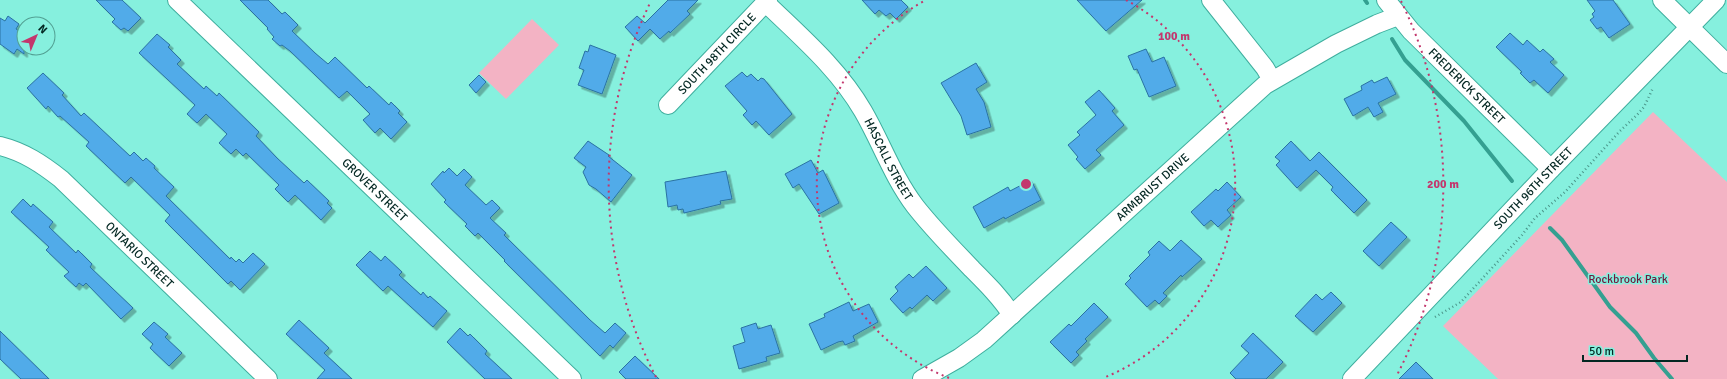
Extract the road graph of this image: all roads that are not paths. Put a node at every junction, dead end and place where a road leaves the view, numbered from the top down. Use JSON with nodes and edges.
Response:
{"nodes":[{"id":1,"x":177,"y":0,"type":"edge"},
{"id":2,"x":1211,"y":0,"type":"edge"},
{"id":3,"x":1386,"y":0,"type":"edge"},
{"id":4,"x":1662,"y":0,"type":"edge"},
{"id":5,"x":1716,"y":0,"type":"edge"},
{"id":6,"x":767,"y":1,"type":"edge"},
{"id":7,"x":1398,"y":16,"type":"junction"},
{"id":8,"x":1689,"y":27,"type":"junction"},
{"id":9,"x":1727,"y":64,"type":"edge"},
{"id":10,"x":1272,"y":80,"type":"junction"},
{"id":11,"x":668,"y":105,"type":"dead end"},
{"id":12,"x":0,"y":146,"type":"edge"},
{"id":13,"x":1551,"y":169,"type":"junction"},
{"id":14,"x":1012,"y":315,"type":"junction"},
{"id":15,"x":268,"y":379,"type":"edge"},
{"id":16,"x":572,"y":379,"type":"edge"},
{"id":17,"x":922,"y":379,"type":"edge"},
{"id":18,"x":1352,"y":379,"type":"edge"}],
"edges":[{"from":1,"to":16,"type":"street","name":"GROVER STREET"},
{"from":2,"to":10,"type":"street"},
{"from":3,"to":7,"type":"street","name":"FREDERICK STREET"},
{"from":4,"to":8,"type":"street"},
{"from":5,"to":8,"type":"street","name":"SOUTH 96TH STREET"},
{"from":6,"to":11,"type":"street","name":"SOUTH 98TH CIRCLE"},
{"from":6,"to":14,"type":"street","name":"HASCALL STREET"},
{"from":7,"to":10,"type":"street","name":"ARMBRUST DRIVE"},
{"from":7,"to":13,"type":"street","name":"FREDERICK STREET"},
{"from":8,"to":9,"type":"street"},
{"from":8,"to":13,"type":"street","name":"SOUTH 96TH STREET"},
{"from":10,"to":14,"type":"street","name":"ARMBRUST DRIVE"},
{"from":12,"to":15,"type":"street","name":"ONTARIO STREET"},
{"from":13,"to":18,"type":"street","name":"SOUTH 96TH STREET"},
{"from":14,"to":17,"type":"street","name":"ARMBRUST DRIVE"}]}
